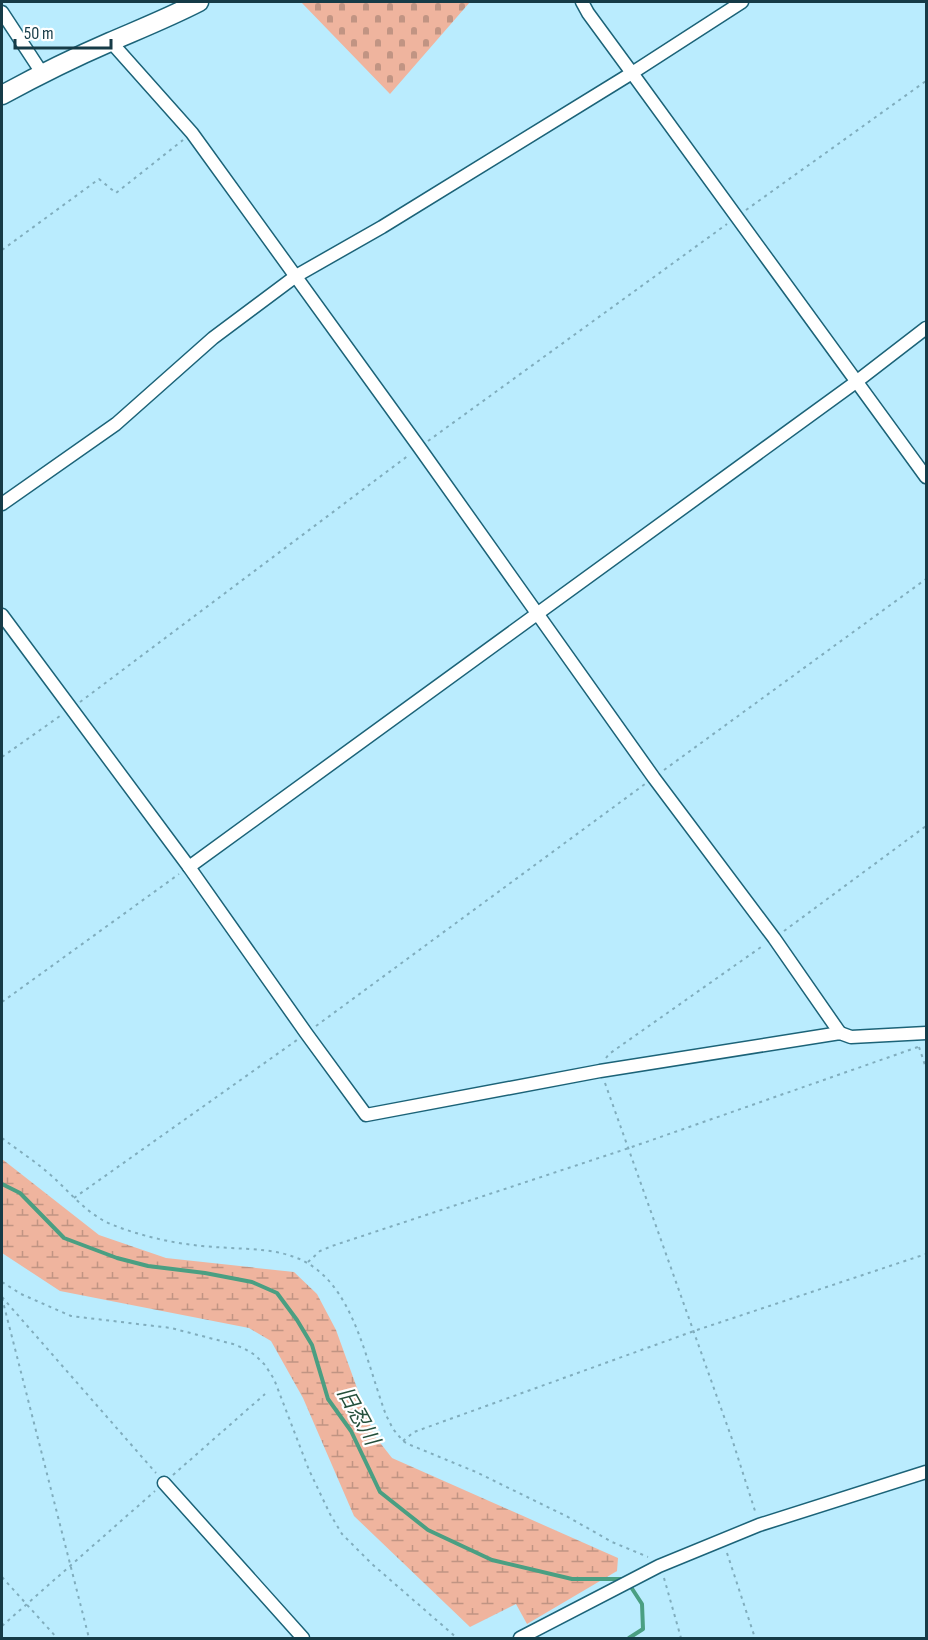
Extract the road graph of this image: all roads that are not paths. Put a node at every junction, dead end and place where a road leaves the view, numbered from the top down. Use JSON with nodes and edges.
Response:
{"nodes":[{"id":1,"x":199,"y":2,"type":"edge"},
{"id":2,"x":582,"y":2,"type":"edge"},
{"id":3,"x":742,"y":2,"type":"edge"},
{"id":4,"x":2,"y":12,"type":"edge"},
{"id":5,"x":111,"y":42,"type":"junction"},
{"id":6,"x":42,"y":73,"type":"junction"},
{"id":7,"x":632,"y":73,"type":"junction"},
{"id":8,"x":2,"y":95,"type":"edge"},
{"id":9,"x":296,"y":276,"type":"junction"},
{"id":10,"x":927,"y":328,"type":"edge"},
{"id":11,"x":856,"y":382,"type":"junction"},
{"id":12,"x":927,"y":477,"type":"edge"},
{"id":13,"x":2,"y":504,"type":"edge"},
{"id":14,"x":537,"y":614,"type":"junction"},
{"id":15,"x":2,"y":615,"type":"edge"},
{"id":16,"x":189,"y":867,"type":"junction"},
{"id":17,"x":840,"y":1033,"type":"junction"},
{"id":18,"x":927,"y":1033,"type":"edge"},
{"id":19,"x":927,"y":1472,"type":"edge"},
{"id":20,"x":164,"y":1483,"type":"road end"},
{"id":21,"x":303,"y":1638,"type":"edge"},
{"id":22,"x":520,"y":1638,"type":"edge"}],
"edges":[{"from":1,"to":5,"type":"main road"},
{"from":2,"to":7,"type":"street"},
{"from":3,"to":7,"type":"street"},
{"from":4,"to":6,"type":"street"},
{"from":5,"to":6,"type":"main road"},
{"from":5,"to":9,"type":"street"},
{"from":6,"to":8,"type":"main road"},
{"from":7,"to":9,"type":"street"},
{"from":7,"to":11,"type":"street"},
{"from":9,"to":13,"type":"street"},
{"from":9,"to":14,"type":"street"},
{"from":10,"to":11,"type":"street"},
{"from":11,"to":12,"type":"street"},
{"from":11,"to":14,"type":"street"},
{"from":14,"to":16,"type":"street"},
{"from":14,"to":17,"type":"street"},
{"from":15,"to":16,"type":"street"},
{"from":16,"to":17,"type":"street"},
{"from":17,"to":18,"type":"street"},
{"from":19,"to":22,"type":"street"},
{"from":20,"to":21,"type":"street"}]}
